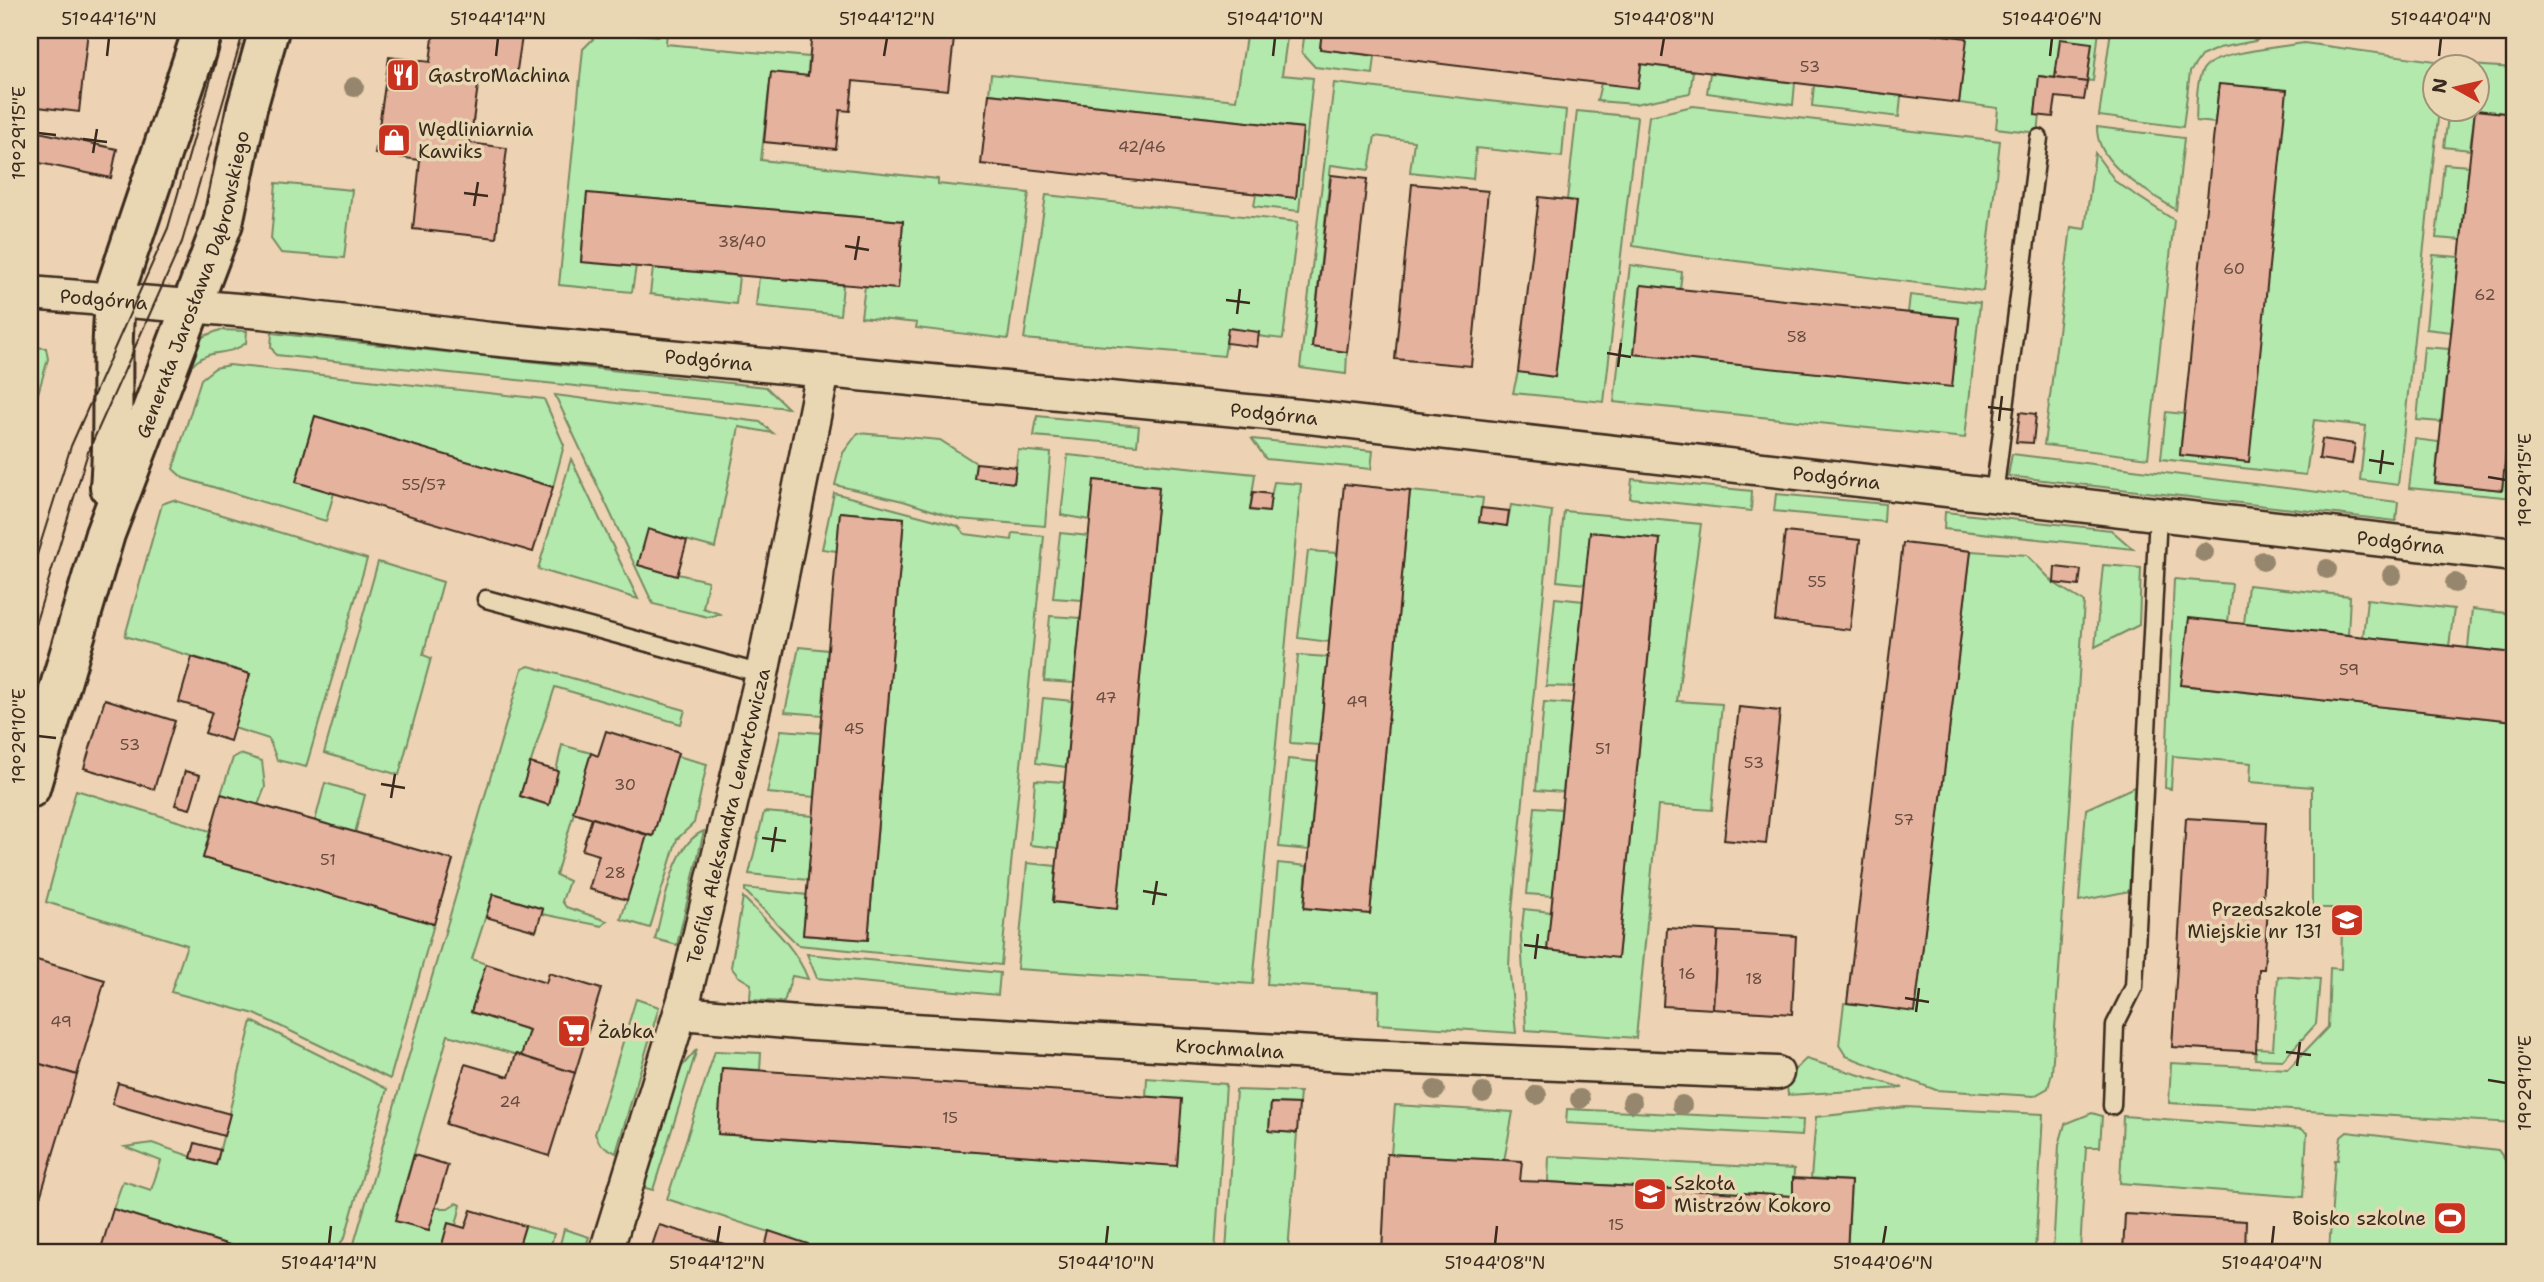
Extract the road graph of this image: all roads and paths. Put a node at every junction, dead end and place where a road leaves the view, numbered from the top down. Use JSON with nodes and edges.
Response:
{"nodes":[{"id":1,"x":203,"y":30,"type":"edge"},
{"id":2,"x":269,"y":30,"type":"edge"},
{"id":3,"x":2039,"y":138,"type":"dead end"},
{"id":4,"x":30,"y":293,"type":"edge"},
{"id":5,"x":115,"y":301,"type":"junction"},
{"id":6,"x":190,"y":307,"type":"junction"},
{"id":7,"x":823,"y":372,"type":"junction"},
{"id":8,"x":1994,"y":495,"type":"junction"},
{"id":9,"x":2158,"y":514,"type":"junction"},
{"id":10,"x":105,"y":534,"type":"junction"},
{"id":11,"x":2514,"y":555,"type":"edge"},
{"id":12,"x":486,"y":599,"type":"dead end"},
{"id":13,"x":762,"y":674,"type":"junction"},
{"id":14,"x":30,"y":788,"type":"edge"},
{"id":15,"x":681,"y":1013,"type":"junction"},
{"id":16,"x":1777,"y":1073,"type":"dead end"},
{"id":17,"x":2112,"y":1106,"type":"dead end"},
{"id":18,"x":606,"y":1252,"type":"edge"}],
"edges":[{"from":1,"to":5,"type":"street","name":"Generała Jarosława Dąbrowskiego"},
{"from":2,"to":6,"type":"street","name":"Generała Jarosława Dąbrowskiego"},
{"from":3,"to":8,"type":"lane"},
{"from":4,"to":5,"type":"street","name":"Podgórna"},
{"from":5,"to":6,"type":"street","name":"Podgórna"},
{"from":5,"to":10,"type":"street","name":"Generała Jarosława Dąbrowskiego"},
{"from":6,"to":7,"type":"street","name":"Podgórna"},
{"from":6,"to":10,"type":"street","name":"Generała Jarosława Dąbrowskiego"},
{"from":7,"to":8,"type":"street","name":"Podgórna"},
{"from":7,"to":13,"type":"street","name":"Teofila Aleksandra Lenartowicza"},
{"from":8,"to":9,"type":"street","name":"Podgórna"},
{"from":9,"to":11,"type":"street","name":"Podgórna"},
{"from":9,"to":17,"type":"lane"},
{"from":10,"to":14,"type":"street","name":"Generała Jarosława Dąbrowskiego"},
{"from":12,"to":13,"type":"lane"},
{"from":13,"to":15,"type":"street","name":"Teofila Aleksandra Lenartowicza"},
{"from":15,"to":16,"type":"street","name":"Krochmalna"},
{"from":15,"to":18,"type":"street","name":"Teofila Aleksandra Lenartowicza"}]}
